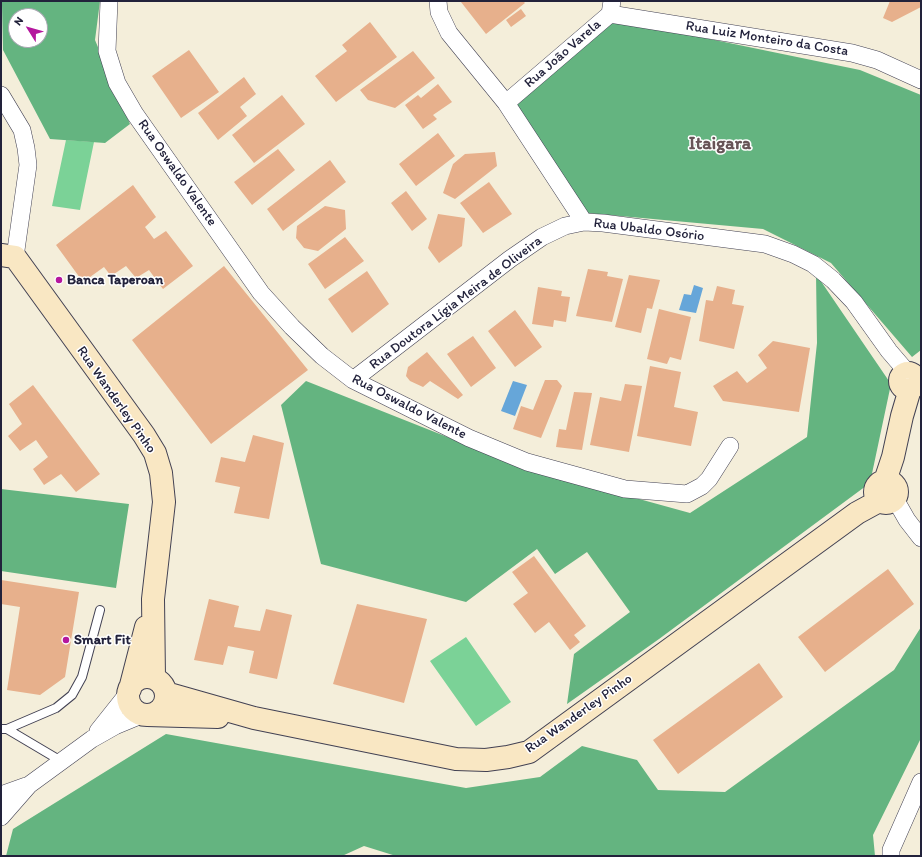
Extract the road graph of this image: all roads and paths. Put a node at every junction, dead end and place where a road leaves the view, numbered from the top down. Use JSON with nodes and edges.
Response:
{"nodes":[{"id":1,"x":109,"y":1,"type":"edge"},
{"id":2,"x":438,"y":1,"type":"edge"},
{"id":3,"x":611,"y":7,"type":"edge"},
{"id":4,"x":921,"y":80,"type":"edge"},
{"id":5,"x":1,"y":95,"type":"edge"},
{"id":6,"x":506,"y":103,"type":"junction"},
{"id":7,"x":584,"y":222,"type":"junction"},
{"id":8,"x":8,"y":256,"type":"edge"},
{"id":9,"x":912,"y":377,"type":"edge"},
{"id":10,"x":353,"y":380,"type":"junction"},
{"id":11,"x":730,"y":446,"type":"dead end"},
{"id":12,"x":886,"y":494,"type":"junction"},
{"id":13,"x":921,"y":538,"type":"edge"},
{"id":14,"x":153,"y":599,"type":"junction"},
{"id":15,"x":100,"y":610,"type":"dead end"},
{"id":16,"x":160,"y":686,"type":"junction"},
{"id":17,"x":129,"y":690,"type":"junction"},
{"id":18,"x":145,"y":715,"type":"junction"},
{"id":19,"x":254,"y":718,"type":"junction"},
{"id":20,"x":4,"y":729,"type":"edge"},
{"id":21,"x":92,"y":739,"type":"junction"},
{"id":22,"x":61,"y":761,"type":"junction"},
{"id":23,"x":921,"y":782,"type":"edge"},
{"id":24,"x":28,"y":785,"type":"junction"},
{"id":25,"x":1,"y":795,"type":"edge"},
{"id":26,"x":1,"y":817,"type":"edge"},
{"id":27,"x":891,"y":856,"type":"edge"}],
"edges":[{"from":1,"to":10,"type":"street","name":"Rua Oswaldo Valente"},
{"from":2,"to":6,"type":"street","name":"Rua Ubaldo Osório"},
{"from":3,"to":4,"type":"street","name":"Rua Luiz Monteiro da Costa"},
{"from":3,"to":6,"type":"street","name":"Rua João Varela"},
{"from":5,"to":8,"type":"street"},
{"from":6,"to":7,"type":"street","name":"Rua Ubaldo Osório"},
{"from":7,"to":9,"type":"street","name":"Rua Ubaldo Osório"},
{"from":7,"to":10,"type":"street","name":"Rua Doutora Lígia Meira de Oliveira"},
{"from":8,"to":14,"type":"street","name":"Rua Wanderley Pinho"},
{"from":9,"to":12,"type":"street"},
{"from":10,"to":11,"type":"street","name":"Rua Oswaldo Valente"},
{"from":12,"to":13,"type":"street"},
{"from":12,"to":19,"type":"street","name":"Rua Wanderley Pinho"},
{"from":14,"to":16,"type":"street","name":"Rua Wanderley Pinho"},
{"from":14,"to":17,"type":"street","name":"Rua Wanderley Pinho"},
{"from":15,"to":20,"type":"lane"},
{"from":16,"to":17,"type":"street"},
{"from":16,"to":18,"type":"street"},
{"from":16,"to":19,"type":"street","name":"Rua Wanderley Pinho"},
{"from":17,"to":18,"type":"street"},
{"from":17,"to":21,"type":"street"},
{"from":18,"to":19,"type":"street","name":"Rua Wanderley Pinho"},
{"from":18,"to":21,"type":"street"},
{"from":20,"to":22,"type":"lane"},
{"from":21,"to":22,"type":"street"},
{"from":22,"to":24,"type":"street"},
{"from":23,"to":27,"type":"street"},
{"from":24,"to":25,"type":"street"},
{"from":24,"to":26,"type":"street"}]}
